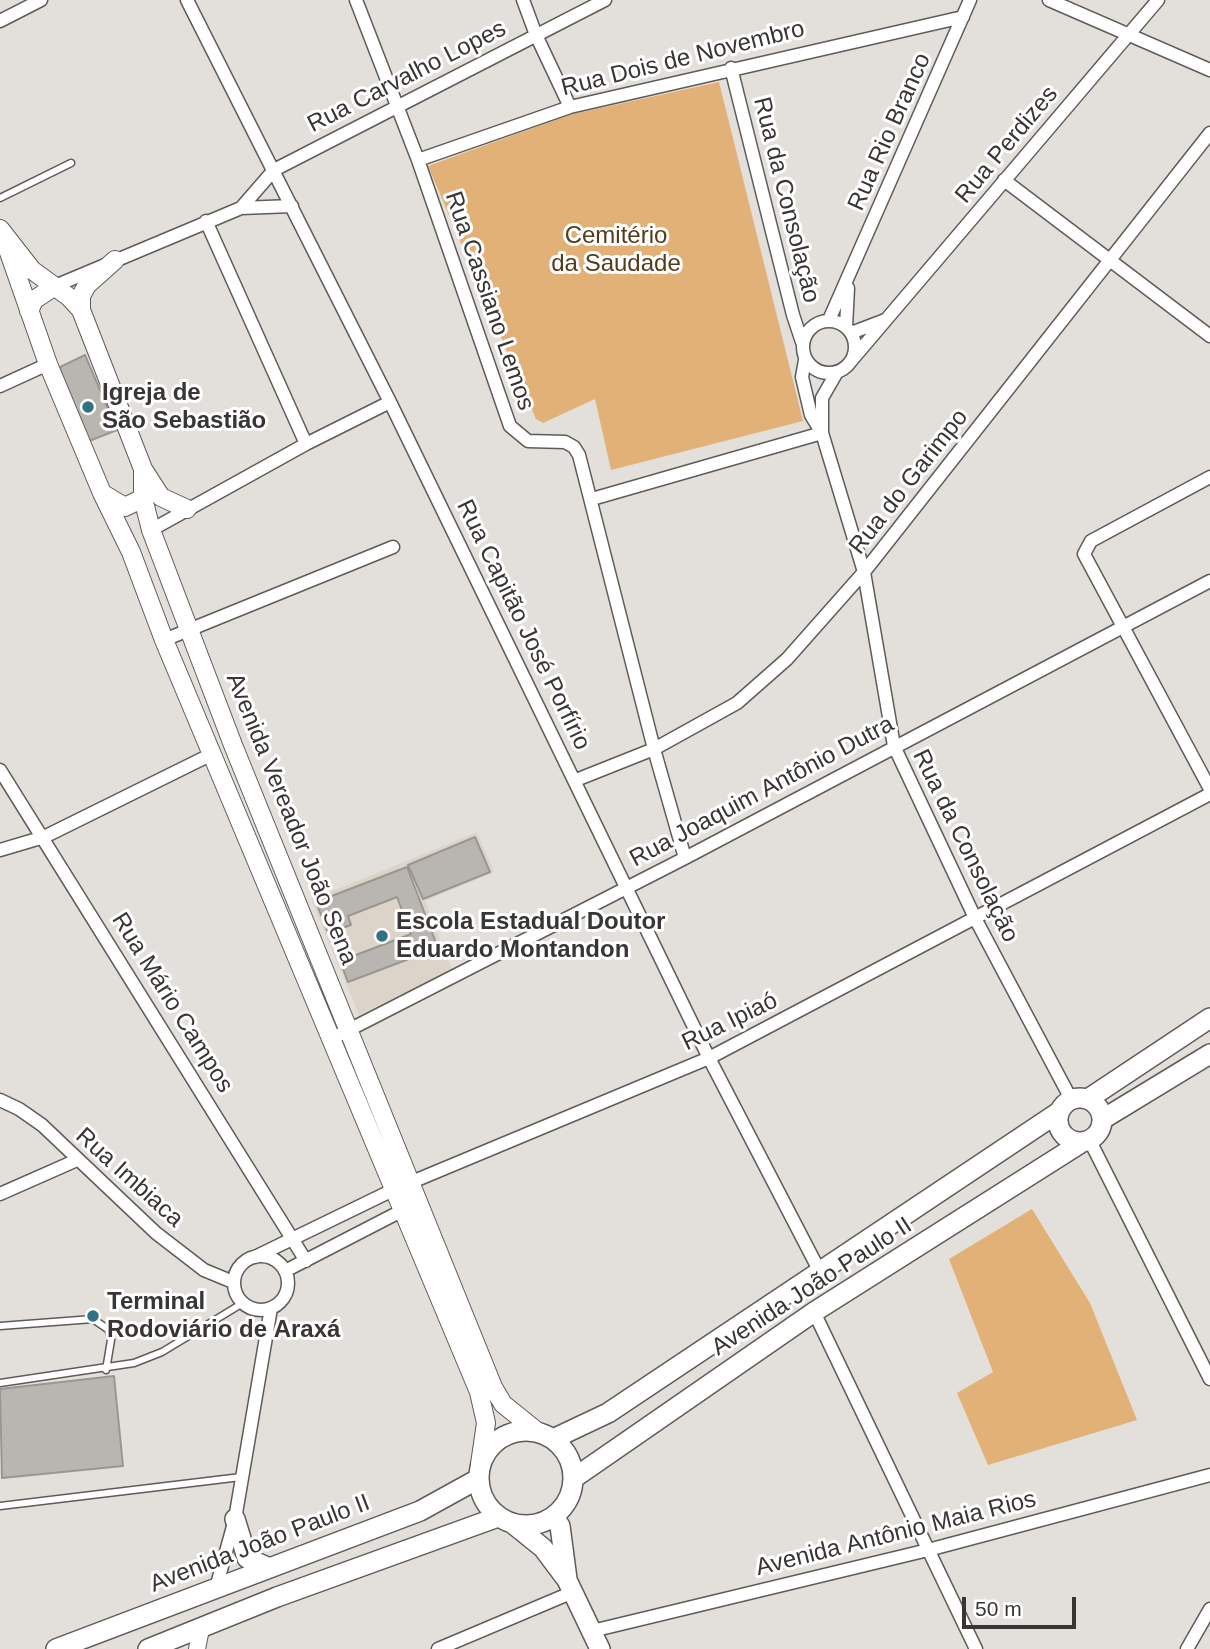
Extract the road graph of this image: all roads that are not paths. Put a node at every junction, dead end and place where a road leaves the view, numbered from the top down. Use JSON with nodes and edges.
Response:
{"nodes":[{"id":1,"x":41,"y":0,"type":"edge"},
{"id":2,"x":187,"y":0,"type":"edge"},
{"id":3,"x":356,"y":0,"type":"edge"},
{"id":4,"x":523,"y":0,"type":"edge"},
{"id":5,"x":605,"y":0,"type":"edge"},
{"id":6,"x":970,"y":0,"type":"edge"},
{"id":7,"x":1048,"y":0,"type":"edge"},
{"id":8,"x":1158,"y":0,"type":"edge"},
{"id":9,"x":1064,"y":3,"type":"edge"},
{"id":10,"x":963,"y":17,"type":"junction"},
{"id":11,"x":0,"y":21,"type":"edge"},
{"id":12,"x":1129,"y":34,"type":"junction"},
{"id":13,"x":536,"y":35,"type":"junction"},
{"id":14,"x":731,"y":68,"type":"junction"},
{"id":15,"x":1210,"y":71,"type":"edge"},
{"id":16,"x":395,"y":106,"type":"junction"},
{"id":17,"x":570,"y":107,"type":"junction"},
{"id":18,"x":1210,"y":134,"type":"edge"},
{"id":19,"x":418,"y":160,"type":"junction"},
{"id":20,"x":71,"y":163,"type":"dead end"},
{"id":21,"x":274,"y":170,"type":"junction"},
{"id":22,"x":1004,"y":180,"type":"junction"},
{"id":23,"x":0,"y":198,"type":"edge"},
{"id":24,"x":292,"y":206,"type":"junction"},
{"id":25,"x":240,"y":208,"type":"junction"},
{"id":26,"x":206,"y":221,"type":"junction"},
{"id":27,"x":0,"y":228,"type":"edge"},
{"id":28,"x":115,"y":260,"type":"junction"},
{"id":29,"x":1110,"y":260,"type":"junction"},
{"id":30,"x":848,"y":281,"type":"junction"},
{"id":31,"x":55,"y":286,"type":"junction"},
{"id":32,"x":81,"y":310,"type":"junction"},
{"id":33,"x":29,"y":311,"type":"junction"},
{"id":34,"x":888,"y":318,"type":"junction"},
{"id":35,"x":829,"y":320,"type":"junction"},
{"id":36,"x":848,"y":330,"type":"junction"},
{"id":37,"x":1210,"y":337,"type":"edge"},
{"id":38,"x":802,"y":342,"type":"junction"},
{"id":39,"x":805,"y":360,"type":"junction"},
{"id":40,"x":852,"y":361,"type":"junction"},
{"id":41,"x":48,"y":364,"type":"junction"},
{"id":42,"x":837,"y":372,"type":"junction"},
{"id":43,"x":0,"y":386,"type":"edge"},
{"id":44,"x":390,"y":402,"type":"junction"},
{"id":45,"x":822,"y":433,"type":"junction"},
{"id":46,"x":306,"y":444,"type":"junction"},
{"id":47,"x":143,"y":469,"type":"junction"},
{"id":48,"x":1210,"y":477,"type":"edge"},
{"id":49,"x":102,"y":493,"type":"junction"},
{"id":50,"x":143,"y":498,"type":"junction"},
{"id":51,"x":593,"y":499,"type":"junction"},
{"id":52,"x":187,"y":509,"type":"junction"},
{"id":53,"x":151,"y":530,"type":"junction"},
{"id":54,"x":393,"y":547,"type":"dead end"},
{"id":55,"x":864,"y":572,"type":"junction"},
{"id":56,"x":1210,"y":581,"type":"edge"},
{"id":57,"x":1122,"y":626,"type":"junction"},
{"id":58,"x":190,"y":630,"type":"junction"},
{"id":59,"x":164,"y":640,"type":"junction"},
{"id":60,"x":894,"y":746,"type":"junction"},
{"id":61,"x":654,"y":749,"type":"junction"},
{"id":62,"x":212,"y":754,"type":"junction"},
{"id":63,"x":0,"y":770,"type":"edge"},
{"id":64,"x":576,"y":779,"type":"junction"},
{"id":65,"x":1210,"y":792,"type":"edge"},
{"id":66,"x":44,"y":837,"type":"junction"},
{"id":67,"x":0,"y":850,"type":"edge"},
{"id":68,"x":685,"y":858,"type":"junction"},
{"id":69,"x":628,"y":887,"type":"junction"},
{"id":70,"x":976,"y":920,"type":"junction"},
{"id":71,"x":1210,"y":1018,"type":"edge"},
{"id":72,"x":349,"y":1030,"type":"junction"},
{"id":73,"x":333,"y":1038,"type":"junction"},
{"id":74,"x":1210,"y":1054,"type":"edge"},
{"id":75,"x":709,"y":1058,"type":"junction"},
{"id":76,"x":0,"y":1100,"type":"edge"},
{"id":77,"x":1073,"y":1103,"type":"junction"},
{"id":78,"x":1103,"y":1119,"type":"junction"},
{"id":79,"x":1085,"y":1142,"type":"junction"},
{"id":80,"x":77,"y":1160,"type":"junction"},
{"id":81,"x":413,"y":1182,"type":"junction"},
{"id":82,"x":395,"y":1189,"type":"junction"},
{"id":83,"x":0,"y":1194,"type":"edge"},
{"id":84,"x":411,"y":1206,"type":"junction"},
{"id":85,"x":295,"y":1239,"type":"junction"},
{"id":86,"x":255,"y":1257,"type":"junction"},
{"id":87,"x":306,"y":1261,"type":"junction"},
{"id":88,"x":819,"y":1270,"type":"junction"},
{"id":89,"x":285,"y":1271,"type":"junction"},
{"id":90,"x":233,"y":1282,"type":"junction"},
{"id":91,"x":243,"y":1303,"type":"junction"},
{"id":92,"x":271,"y":1308,"type":"junction"},
{"id":93,"x":814,"y":1312,"type":"junction"},
{"id":94,"x":0,"y":1325,"type":"edge"},
{"id":95,"x":106,"y":1370,"type":"junction"},
{"id":96,"x":1210,"y":1379,"type":"edge"},
{"id":97,"x":0,"y":1383,"type":"edge"},
{"id":98,"x":638,"y":1393,"type":"junction"},
{"id":99,"x":654,"y":1421,"type":"junction"},
{"id":100,"x":546,"y":1436,"type":"junction"},
{"id":101,"x":479,"y":1471,"type":"junction"},
{"id":102,"x":1210,"y":1475,"type":"edge"},
{"id":103,"x":242,"y":1477,"type":"junction"},
{"id":104,"x":573,"y":1478,"type":"junction"},
{"id":105,"x":0,"y":1506,"type":"edge"},
{"id":106,"x":554,"y":1517,"type":"junction"},
{"id":107,"x":235,"y":1519,"type":"junction"},
{"id":108,"x":394,"y":1520,"type":"junction"},
{"id":109,"x":505,"y":1520,"type":"junction"},
{"id":110,"x":928,"y":1550,"type":"junction"},
{"id":111,"x":407,"y":1551,"type":"junction"},
{"id":112,"x":267,"y":1567,"type":"junction"},
{"id":113,"x":570,"y":1586,"type":"junction"},
{"id":114,"x":216,"y":1588,"type":"junction"},
{"id":115,"x":1210,"y":1609,"type":"edge"},
{"id":116,"x":201,"y":1629,"type":"junction"},
{"id":117,"x":596,"y":1640,"type":"edge"},
{"id":118,"x":56,"y":1649,"type":"edge"},
{"id":119,"x":148,"y":1649,"type":"edge"},
{"id":120,"x":197,"y":1649,"type":"edge"},
{"id":121,"x":438,"y":1649,"type":"edge"},
{"id":122,"x":976,"y":1649,"type":"edge"},
{"id":123,"x":1187,"y":1649,"type":"edge"}],
"edges":[{"from":1,"to":11,"type":"street"},
{"from":2,"to":21,"type":"street","name":"Rua Capitão José Porfírio"},
{"from":3,"to":16,"type":"street","name":"Rua Cassiano Lemos"},
{"from":4,"to":13,"type":"street"},
{"from":5,"to":13,"type":"street","name":"Rua Carvalho Lopes"},
{"from":6,"to":10,"type":"street","name":"Rua Rio Branco"},
{"from":7,"to":9,"type":"street"},
{"from":8,"to":12,"type":"street","name":"Rua Perdizes"},
{"from":9,"to":12,"type":"street"},
{"from":10,"to":14,"type":"street","name":"Rua Dois de Novembro"},
{"from":10,"to":30,"type":"street","name":"Rua Rio Branco"},
{"from":12,"to":15,"type":"street"},
{"from":12,"to":22,"type":"street","name":"Rua Perdizes"},
{"from":13,"to":16,"type":"street","name":"Rua Carvalho Lopes"},
{"from":13,"to":17,"type":"street"},
{"from":14,"to":17,"type":"street","name":"Rua Dois de Novembro"},
{"from":14,"to":38,"type":"street","name":"Rua da Consolação"},
{"from":16,"to":19,"type":"street","name":"Rua Cassiano Lemos"},
{"from":16,"to":21,"type":"street","name":"Rua Carvalho Lopes"},
{"from":17,"to":19,"type":"street","name":"Rua Dois de Novembro"},
{"from":18,"to":29,"type":"street","name":"Rua do Garimpo"},
{"from":19,"to":51,"type":"street","name":"Rua Cassiano Lemos"},
{"from":20,"to":23,"type":"lane"},
{"from":21,"to":24,"type":"street","name":"Rua Capitão José Porfírio"},
{"from":21,"to":25,"type":"street","name":"Rua Carvalho Lopes"},
{"from":22,"to":29,"type":"street"},
{"from":22,"to":34,"type":"street","name":"Rua Perdizes"},
{"from":24,"to":25,"type":"street","name":"Rua Carvalho Lopes"},
{"from":24,"to":44,"type":"street","name":"Rua Capitão José Porfírio"},
{"from":25,"to":26,"type":"street","name":"Rua Carvalho Lopes"},
{"from":26,"to":28,"type":"street","name":"Rua Carvalho Lopes"},
{"from":26,"to":46,"type":"street"},
{"from":27,"to":31,"type":"main road","name":"Avenida Vereador João Sena"},
{"from":27,"to":33,"type":"main road","name":"Avenida Vereador João Sena"},
{"from":28,"to":31,"type":"street","name":"Rua Carvalho Lopes"},
{"from":28,"to":32,"type":"main road"},
{"from":29,"to":37,"type":"street"},
{"from":29,"to":55,"type":"street","name":"Rua do Garimpo"},
{"from":30,"to":35,"type":"street","name":"Rua Rio Branco"},
{"from":30,"to":36,"type":"street","name":"Rua Rio Branco"},
{"from":31,"to":32,"type":"main road","name":"Avenida Vereador João Sena"},
{"from":31,"to":33,"type":"main road"},
{"from":32,"to":47,"type":"main road","name":"Avenida Vereador João Sena"},
{"from":33,"to":41,"type":"main road","name":"Avenida Vereador João Sena"},
{"from":34,"to":36,"type":"street","name":"Rua Perdizes"},
{"from":34,"to":40,"type":"street","name":"Rua Perdizes"},
{"from":35,"to":36,"type":"street"},
{"from":35,"to":38,"type":"street"},
{"from":36,"to":40,"type":"street"},
{"from":38,"to":39,"type":"street"},
{"from":39,"to":42,"type":"street"},
{"from":39,"to":45,"type":"street","name":"Rua da Consolação"},
{"from":40,"to":42,"type":"street"},
{"from":41,"to":43,"type":"street"},
{"from":41,"to":49,"type":"main road","name":"Avenida Vereador João Sena"},
{"from":42,"to":45,"type":"street","name":"Rua da Consolação"},
{"from":44,"to":46,"type":"street"},
{"from":44,"to":64,"type":"street","name":"Rua Capitão José Porfírio"},
{"from":45,"to":51,"type":"street"},
{"from":45,"to":55,"type":"street","name":"Rua da Consolação"},
{"from":46,"to":52,"type":"street"},
{"from":47,"to":50,"type":"main road","name":"Avenida Vereador João Sena"},
{"from":47,"to":52,"type":"main road"},
{"from":48,"to":57,"type":"street"},
{"from":49,"to":50,"type":"main road"},
{"from":49,"to":59,"type":"main road","name":"Avenida Vereador João Sena"},
{"from":50,"to":53,"type":"main road","name":"Avenida Vereador João Sena"},
{"from":51,"to":61,"type":"street","name":"Rua Cassiano Lemos"},
{"from":52,"to":53,"type":"street"},
{"from":53,"to":58,"type":"main road","name":"Avenida Vereador João Sena"},
{"from":54,"to":58,"type":"street"},
{"from":55,"to":60,"type":"street","name":"Rua da Consolação"},
{"from":55,"to":61,"type":"street","name":"Rua do Garimpo"},
{"from":56,"to":57,"type":"street","name":"Rua Joaquim Antônio Dutra"},
{"from":57,"to":60,"type":"street","name":"Rua Joaquim Antônio Dutra"},
{"from":57,"to":65,"type":"street"},
{"from":58,"to":59,"type":"street"},
{"from":58,"to":72,"type":"main road","name":"Avenida Vereador João Sena"},
{"from":59,"to":62,"type":"main road","name":"Avenida Vereador João Sena"},
{"from":60,"to":68,"type":"street","name":"Rua Joaquim Antônio Dutra"},
{"from":60,"to":70,"type":"street","name":"Rua da Consolação"},
{"from":61,"to":64,"type":"street","name":"Rua do Garimpo"},
{"from":61,"to":68,"type":"street","name":"Rua Cassiano Lemos"},
{"from":62,"to":66,"type":"street"},
{"from":62,"to":73,"type":"main road","name":"Avenida Vereador João Sena"},
{"from":63,"to":66,"type":"street","name":"Rua Mário Campos"},
{"from":64,"to":69,"type":"street","name":"Rua Capitão José Porfírio"},
{"from":65,"to":70,"type":"street","name":"Rua Ipiaó"},
{"from":66,"to":67,"type":"street"},
{"from":66,"to":85,"type":"street","name":"Rua Mário Campos"},
{"from":68,"to":69,"type":"street","name":"Rua Joaquim Antônio Dutra"},
{"from":69,"to":72,"type":"street","name":"Rua Joaquim Antônio Dutra"},
{"from":69,"to":75,"type":"street","name":"Rua Capitão José Porfírio"},
{"from":70,"to":75,"type":"street","name":"Rua Ipiaó"},
{"from":70,"to":77,"type":"street","name":"Rua da Consolação"},
{"from":71,"to":77,"type":"main road","name":"Avenida João Paulo II"},
{"from":72,"to":73,"type":"street","name":"Rua Joaquim Antônio Dutra"},
{"from":72,"to":81,"type":"main road","name":"Avenida Vereador João Sena"},
{"from":73,"to":82,"type":"main road","name":"Avenida Vereador João Sena"},
{"from":74,"to":78,"type":"main road"},
{"from":75,"to":81,"type":"street","name":"Rua Ipiaó"},
{"from":75,"to":88,"type":"street","name":"Rua Capitão José Porfírio"},
{"from":76,"to":80,"type":"street","name":"Rua Imbiaca"},
{"from":77,"to":78,"type":"main road"},
{"from":77,"to":79,"type":"main road"},
{"from":77,"to":88,"type":"main road","name":"Avenida João Paulo II"},
{"from":78,"to":79,"type":"main road"},
{"from":79,"to":93,"type":"main road","name":"Avenida João Paulo II"},
{"from":79,"to":96,"type":"street"},
{"from":80,"to":83,"type":"street"},
{"from":80,"to":90,"type":"street","name":"Rua Imbiaca"},
{"from":81,"to":82,"type":"street","name":"Rua Ipiaó"},
{"from":81,"to":84,"type":"main road","name":"Avenida Vereador João Sena"},
{"from":82,"to":84,"type":"main road","name":"Avenida Vereador João Sena"},
{"from":82,"to":85,"type":"street","name":"Rua Ipiaó"},
{"from":84,"to":87,"type":"street"},
{"from":84,"to":100,"type":"main road","name":"Avenida Vereador João Sena"},
{"from":84,"to":101,"type":"main road","name":"Avenida Vereador João Sena"},
{"from":85,"to":86,"type":"street","name":"Rua Ipiaó"},
{"from":85,"to":87,"type":"street","name":"Rua Mário Campos"},
{"from":86,"to":89,"type":"street"},
{"from":86,"to":90,"type":"street","name":"Rua Ipiaó"},
{"from":87,"to":89,"type":"street"},
{"from":88,"to":98,"type":"main road","name":"Avenida João Paulo II"},
{"from":89,"to":92,"type":"street"},
{"from":90,"to":91,"type":"street"},
{"from":91,"to":92,"type":"street"},
{"from":91,"to":95,"type":"lane"},
{"from":92,"to":103,"type":"street"},
{"from":93,"to":99,"type":"main road","name":"Avenida João Paulo II"},
{"from":93,"to":110,"type":"street"},
{"from":94,"to":95,"type":"lane"},
{"from":95,"to":97,"type":"lane"},
{"from":98,"to":99,"type":"main road"},
{"from":98,"to":100,"type":"main road","name":"Avenida João Paulo II"},
{"from":99,"to":104,"type":"main road","name":"Avenida João Paulo II"},
{"from":100,"to":101,"type":"main road"},
{"from":100,"to":104,"type":"main road"},
{"from":101,"to":108,"type":"main road","name":"Avenida João Paulo II"},
{"from":101,"to":109,"type":"main road"},
{"from":102,"to":110,"type":"street","name":"Avenida Antônio Maia Rios"},
{"from":103,"to":105,"type":"lane"},
{"from":103,"to":107,"type":"street"},
{"from":104,"to":106,"type":"main road"},
{"from":106,"to":109,"type":"main road"},
{"from":106,"to":113,"type":"main road"},
{"from":107,"to":112,"type":"main road"},
{"from":107,"to":114,"type":"street"},
{"from":108,"to":111,"type":"main road"},
{"from":108,"to":112,"type":"main road","name":"Avenida João Paulo II"},
{"from":109,"to":111,"type":"main road"},
{"from":109,"to":113,"type":"main road"},
{"from":110,"to":117,"type":"street","name":"Avenida Antônio Maia Rios"},
{"from":110,"to":122,"type":"street"},
{"from":111,"to":116,"type":"main road"},
{"from":112,"to":114,"type":"main road","name":"Avenida João Paulo II"},
{"from":113,"to":117,"type":"main road"},
{"from":113,"to":121,"type":"street"},
{"from":114,"to":118,"type":"main road","name":"Avenida João Paulo II"},
{"from":115,"to":123,"type":"street"},
{"from":116,"to":119,"type":"main road"},
{"from":116,"to":120,"type":"street"}]}
